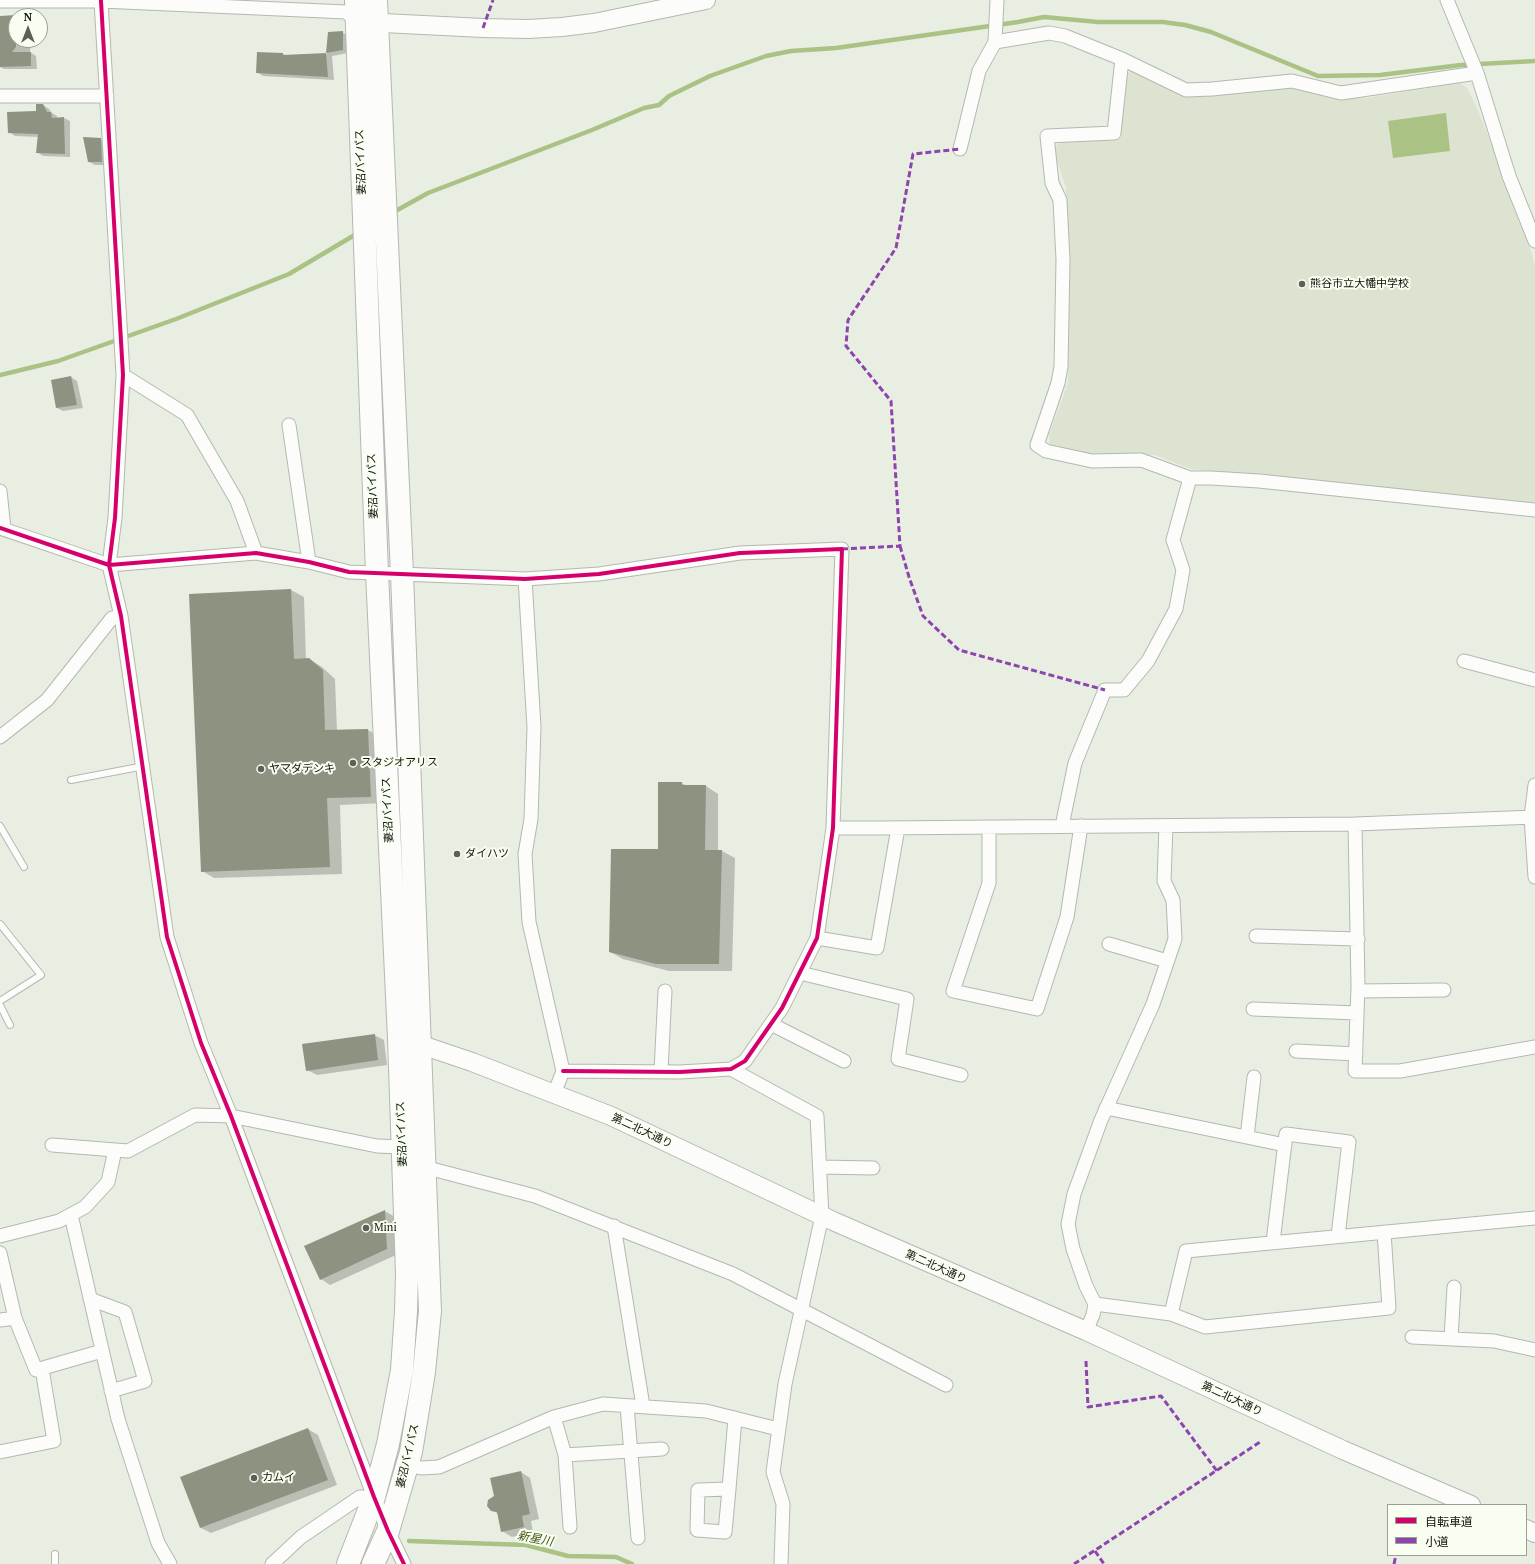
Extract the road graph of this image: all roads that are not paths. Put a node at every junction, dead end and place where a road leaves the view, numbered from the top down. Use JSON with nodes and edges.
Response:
{"nodes":[{"id":1,"x":356,"y":0,"type":"edge"},
{"id":2,"x":376,"y":0,"type":"edge"},
{"id":3,"x":706,"y":0,"type":"edge"},
{"id":4,"x":997,"y":0,"type":"edge"},
{"id":5,"x":1447,"y":0,"type":"edge"},
{"id":6,"x":0,"y":1,"type":"edge"},
{"id":7,"x":87,"y":1,"type":"edge"},
{"id":8,"x":101,"y":1,"type":"junction"},
{"id":9,"x":367,"y":23,"type":"junction"},
{"id":10,"x":995,"y":39,"type":"junction"},
{"id":11,"x":1122,"y":59,"type":"junction"},
{"id":12,"x":1477,"y":72,"type":"junction"},
{"id":13,"x":0,"y":96,"type":"edge"},
{"id":14,"x":107,"y":96,"type":"junction"},
{"id":15,"x":960,"y":149,"type":"dead end"},
{"id":16,"x":1535,"y":241,"type":"edge"},
{"id":17,"x":123,"y":375,"type":"junction"},
{"id":18,"x":289,"y":425,"type":"dead end"},
{"id":19,"x":1190,"y":478,"type":"junction"},
{"id":20,"x":0,"y":491,"type":"edge"},
{"id":21,"x":1535,"y":510,"type":"edge"},
{"id":22,"x":2,"y":529,"type":"edge"},
{"id":23,"x":256,"y":553,"type":"junction"},
{"id":24,"x":309,"y":562,"type":"junction"},
{"id":25,"x":109,"y":565,"type":"junction"},
{"id":26,"x":376,"y":573,"type":"junction"},
{"id":27,"x":402,"y":574,"type":"junction"},
{"id":28,"x":525,"y":579,"type":"junction"},
{"id":29,"x":121,"y":616,"type":"junction"},
{"id":30,"x":1464,"y":661,"type":"dead end"},
{"id":31,"x":1535,"y":680,"type":"edge"},
{"id":32,"x":0,"y":737,"type":"edge"},
{"id":33,"x":144,"y":766,"type":"junction"},
{"id":34,"x":71,"y":780,"type":"dead end"},
{"id":35,"x":1535,"y":785,"type":"edge"},
{"id":36,"x":1533,"y":817,"type":"edge"},
{"id":37,"x":1355,"y":824,"type":"junction"},
{"id":38,"x":0,"y":826,"type":"edge"},
{"id":39,"x":1062,"y":826,"type":"junction"},
{"id":40,"x":1081,"y":826,"type":"junction"},
{"id":41,"x":1166,"y":826,"type":"junction"},
{"id":42,"x":989,"y":827,"type":"junction"},
{"id":43,"x":833,"y":828,"type":"junction"},
{"id":44,"x":898,"y":828,"type":"junction"},
{"id":45,"x":24,"y":868,"type":"dead end"},
{"id":46,"x":1535,"y":877,"type":"edge"},
{"id":47,"x":0,"y":924,"type":"edge"},
{"id":48,"x":1256,"y":936,"type":"dead end"},
{"id":49,"x":817,"y":938,"type":"junction"},
{"id":50,"x":1358,"y":939,"type":"junction"},
{"id":51,"x":1110,"y":944,"type":"dead end"},
{"id":52,"x":1167,"y":961,"type":"junction"},
{"id":53,"x":800,"y":973,"type":"junction"},
{"id":54,"x":1444,"y":990,"type":"dead end"},
{"id":55,"x":665,"y":991,"type":"dead end"},
{"id":56,"x":1358,"y":991,"type":"junction"},
{"id":57,"x":0,"y":1001,"type":"edge"},
{"id":58,"x":0,"y":1005,"type":"edge"},
{"id":59,"x":1253,"y":1009,"type":"dead end"},
{"id":60,"x":1357,"y":1013,"type":"junction"},
{"id":61,"x":771,"y":1024,"type":"junction"},
{"id":62,"x":10,"y":1026,"type":"dead end"},
{"id":63,"x":399,"y":1038,"type":"junction"},
{"id":64,"x":420,"y":1044,"type":"junction"},
{"id":65,"x":1535,"y":1047,"type":"edge"},
{"id":66,"x":1296,"y":1051,"type":"dead end"},
{"id":67,"x":1356,"y":1054,"type":"junction"},
{"id":68,"x":844,"y":1061,"type":"dead end"},
{"id":69,"x":563,"y":1070,"type":"junction"},
{"id":70,"x":731,"y":1070,"type":"junction"},
{"id":71,"x":661,"y":1071,"type":"junction"},
{"id":72,"x":961,"y":1075,"type":"dead end"},
{"id":73,"x":1254,"y":1077,"type":"dead end"},
{"id":74,"x":554,"y":1094,"type":"junction"},
{"id":75,"x":1106,"y":1108,"type":"junction"},
{"id":76,"x":231,"y":1116,"type":"junction"},
{"id":77,"x":1247,"y":1137,"type":"junction"},
{"id":78,"x":52,"y":1145,"type":"dead end"},
{"id":79,"x":1285,"y":1145,"type":"junction"},
{"id":80,"x":402,"y":1147,"type":"junction"},
{"id":81,"x":115,"y":1150,"type":"junction"},
{"id":82,"x":424,"y":1167,"type":"junction"},
{"id":83,"x":820,"y":1167,"type":"junction"},
{"id":84,"x":873,"y":1168,"type":"dead end"},
{"id":85,"x":71,"y":1215,"type":"junction"},
{"id":86,"x":822,"y":1216,"type":"junction"},
{"id":87,"x":1535,"y":1218,"type":"edge"},
{"id":88,"x":614,"y":1226,"type":"junction"},
{"id":89,"x":1384,"y":1232,"type":"junction"},
{"id":90,"x":0,"y":1236,"type":"edge"},
{"id":91,"x":1338,"y":1236,"type":"junction"},
{"id":92,"x":1273,"y":1242,"type":"junction"},
{"id":93,"x":0,"y":1253,"type":"edge"},
{"id":94,"x":1454,"y":1287,"type":"dead end"},
{"id":95,"x":90,"y":1299,"type":"junction"},
{"id":96,"x":1095,"y":1304,"type":"junction"},
{"id":97,"x":802,"y":1310,"type":"junction"},
{"id":98,"x":1171,"y":1314,"type":"junction"},
{"id":99,"x":15,"y":1318,"type":"junction"},
{"id":100,"x":0,"y":1320,"type":"edge"},
{"id":101,"x":1086,"y":1332,"type":"junction"},
{"id":102,"x":1412,"y":1337,"type":"dead end"},
{"id":103,"x":1451,"y":1339,"type":"junction"},
{"id":104,"x":1535,"y":1350,"type":"edge"},
{"id":105,"x":102,"y":1351,"type":"junction"},
{"id":106,"x":42,"y":1369,"type":"junction"},
{"id":107,"x":946,"y":1385,"type":"dead end"},
{"id":108,"x":111,"y":1391,"type":"junction"},
{"id":109,"x":627,"y":1406,"type":"junction"},
{"id":110,"x":643,"y":1406,"type":"junction"},
{"id":111,"x":554,"y":1417,"type":"junction"},
{"id":112,"x":735,"y":1418,"type":"junction"},
{"id":113,"x":778,"y":1429,"type":"junction"},
{"id":114,"x":662,"y":1449,"type":"dead end"},
{"id":115,"x":631,"y":1451,"type":"junction"},
{"id":116,"x":0,"y":1452,"type":"edge"},
{"id":117,"x":565,"y":1455,"type":"junction"},
{"id":118,"x":407,"y":1465,"type":"junction"},
{"id":119,"x":729,"y":1489,"type":"dead end"},
{"id":120,"x":374,"y":1497,"type":"junction"},
{"id":121,"x":1468,"y":1504,"type":"edge"},
{"id":122,"x":570,"y":1527,"type":"dead end"},
{"id":123,"x":388,"y":1531,"type":"junction"},
{"id":124,"x":638,"y":1538,"type":"dead end"},
{"id":125,"x":55,"y":1554,"type":"dead end"},
{"id":126,"x":55,"y":1564,"type":"edge"},
{"id":127,"x":170,"y":1564,"type":"edge"},
{"id":128,"x":272,"y":1564,"type":"edge"},
{"id":129,"x":348,"y":1564,"type":"edge"},
{"id":130,"x":372,"y":1564,"type":"edge"},
{"id":131,"x":404,"y":1564,"type":"edge"},
{"id":132,"x":781,"y":1564,"type":"edge"}],
"edges":[{"from":1,"to":9,"type":"highway","name":"妻沼バイパス"},
{"from":2,"to":9,"type":"highway","name":"妻沼バイパス"},
{"from":3,"to":9,"type":"street"},
{"from":4,"to":10,"type":"street"},
{"from":5,"to":12,"type":"street"},
{"from":6,"to":7,"type":"street"},
{"from":7,"to":8,"type":"street"},
{"from":8,"to":9,"type":"street"},
{"from":8,"to":14,"type":"street"},
{"from":9,"to":26,"type":"highway","name":"妻沼バイパス"},
{"from":9,"to":27,"type":"highway","name":"妻沼バイパス"},
{"from":10,"to":11,"type":"street"},
{"from":10,"to":15,"type":"street"},
{"from":11,"to":12,"type":"street"},
{"from":11,"to":19,"type":"street"},
{"from":12,"to":16,"type":"street"},
{"from":13,"to":14,"type":"street"},
{"from":14,"to":17,"type":"street"},
{"from":17,"to":23,"type":"street"},
{"from":17,"to":25,"type":"street"},
{"from":18,"to":24,"type":"street"},
{"from":19,"to":21,"type":"street"},
{"from":19,"to":39,"type":"street"},
{"from":20,"to":22,"type":"street"},
{"from":22,"to":25,"type":"street"},
{"from":23,"to":24,"type":"street"},
{"from":23,"to":25,"type":"street"},
{"from":24,"to":26,"type":"street"},
{"from":25,"to":29,"type":"street"},
{"from":26,"to":27,"type":"street"},
{"from":26,"to":63,"type":"highway","name":"妻沼バイパス"},
{"from":27,"to":28,"type":"street"},
{"from":27,"to":64,"type":"highway","name":"妻沼バイパス"},
{"from":28,"to":43,"type":"street"},
{"from":28,"to":69,"type":"street"},
{"from":29,"to":32,"type":"street"},
{"from":29,"to":33,"type":"street"},
{"from":30,"to":31,"type":"street"},
{"from":33,"to":34,"type":"lane"},
{"from":33,"to":76,"type":"street"},
{"from":35,"to":36,"type":"street"},
{"from":36,"to":37,"type":"street"},
{"from":36,"to":46,"type":"street"},
{"from":37,"to":41,"type":"street"},
{"from":37,"to":50,"type":"street"},
{"from":38,"to":45,"type":"lane"},
{"from":39,"to":40,"type":"street"},
{"from":39,"to":42,"type":"street"},
{"from":40,"to":41,"type":"street"},
{"from":40,"to":42,"type":"street"},
{"from":41,"to":52,"type":"street"},
{"from":42,"to":44,"type":"street"},
{"from":43,"to":44,"type":"street"},
{"from":43,"to":49,"type":"street"},
{"from":44,"to":49,"type":"street"},
{"from":47,"to":57,"type":"lane"},
{"from":48,"to":50,"type":"street"},
{"from":49,"to":53,"type":"street"},
{"from":50,"to":56,"type":"street"},
{"from":51,"to":52,"type":"street"},
{"from":52,"to":75,"type":"street"},
{"from":53,"to":61,"type":"street"},
{"from":53,"to":72,"type":"street"},
{"from":54,"to":56,"type":"street"},
{"from":55,"to":71,"type":"street"},
{"from":56,"to":60,"type":"street"},
{"from":58,"to":62,"type":"lane"},
{"from":59,"to":60,"type":"street"},
{"from":60,"to":67,"type":"street"},
{"from":61,"to":68,"type":"street"},
{"from":61,"to":70,"type":"street"},
{"from":63,"to":64,"type":"street","name":"第二北大通り"},
{"from":63,"to":80,"type":"highway","name":"妻沼バイパス"},
{"from":64,"to":74,"type":"street","name":"第二北大通り"},
{"from":64,"to":82,"type":"highway","name":"妻沼バイパス"},
{"from":65,"to":67,"type":"street"},
{"from":66,"to":67,"type":"street"},
{"from":69,"to":71,"type":"street"},
{"from":69,"to":74,"type":"street"},
{"from":70,"to":71,"type":"street"},
{"from":70,"to":83,"type":"street"},
{"from":73,"to":77,"type":"street"},
{"from":74,"to":86,"type":"street","name":"第二北大通り"},
{"from":75,"to":77,"type":"street"},
{"from":75,"to":96,"type":"street"},
{"from":76,"to":80,"type":"street"},
{"from":76,"to":81,"type":"street"},
{"from":76,"to":120,"type":"street"},
{"from":77,"to":79,"type":"street"},
{"from":78,"to":81,"type":"street"},
{"from":79,"to":91,"type":"street"},
{"from":79,"to":92,"type":"street"},
{"from":80,"to":120,"type":"highway","name":"妻沼バイパス"},
{"from":81,"to":85,"type":"street"},
{"from":82,"to":88,"type":"street"},
{"from":82,"to":118,"type":"highway","name":"妻沼バイパス"},
{"from":83,"to":84,"type":"street"},
{"from":83,"to":86,"type":"street"},
{"from":85,"to":90,"type":"street"},
{"from":85,"to":95,"type":"street"},
{"from":86,"to":97,"type":"street"},
{"from":86,"to":101,"type":"street","name":"第二北大通り"},
{"from":87,"to":89,"type":"street"},
{"from":88,"to":97,"type":"street"},
{"from":88,"to":110,"type":"street"},
{"from":89,"to":91,"type":"street"},
{"from":89,"to":98,"type":"street"},
{"from":91,"to":92,"type":"street"},
{"from":92,"to":98,"type":"street"},
{"from":93,"to":99,"type":"street"},
{"from":94,"to":103,"type":"street"},
{"from":95,"to":105,"type":"street"},
{"from":95,"to":108,"type":"street"},
{"from":96,"to":98,"type":"street"},
{"from":96,"to":101,"type":"street"},
{"from":97,"to":107,"type":"street"},
{"from":97,"to":113,"type":"street"},
{"from":99,"to":100,"type":"street"},
{"from":99,"to":106,"type":"street"},
{"from":101,"to":121,"type":"street","name":"第二北大通り"},
{"from":102,"to":103,"type":"street"},
{"from":103,"to":104,"type":"street"},
{"from":105,"to":106,"type":"street"},
{"from":105,"to":108,"type":"street"},
{"from":106,"to":116,"type":"street"},
{"from":108,"to":127,"type":"street"},
{"from":109,"to":110,"type":"street"},
{"from":109,"to":111,"type":"street"},
{"from":109,"to":115,"type":"street"},
{"from":110,"to":112,"type":"street"},
{"from":111,"to":117,"type":"street"},
{"from":111,"to":118,"type":"street"},
{"from":112,"to":113,"type":"street"},
{"from":112,"to":119,"type":"street"},
{"from":113,"to":132,"type":"street"},
{"from":114,"to":115,"type":"street"},
{"from":115,"to":117,"type":"street"},
{"from":115,"to":124,"type":"street"},
{"from":117,"to":122,"type":"street"},
{"from":118,"to":123,"type":"highway","name":"妻沼バイパス"},
{"from":120,"to":123,"type":"street"},
{"from":120,"to":128,"type":"street"},
{"from":120,"to":129,"type":"highway","name":"妻沼バイパス"},
{"from":123,"to":130,"type":"highway","name":"妻沼バイパス"},
{"from":123,"to":131,"type":"street"},
{"from":125,"to":126,"type":"lane"}]}
